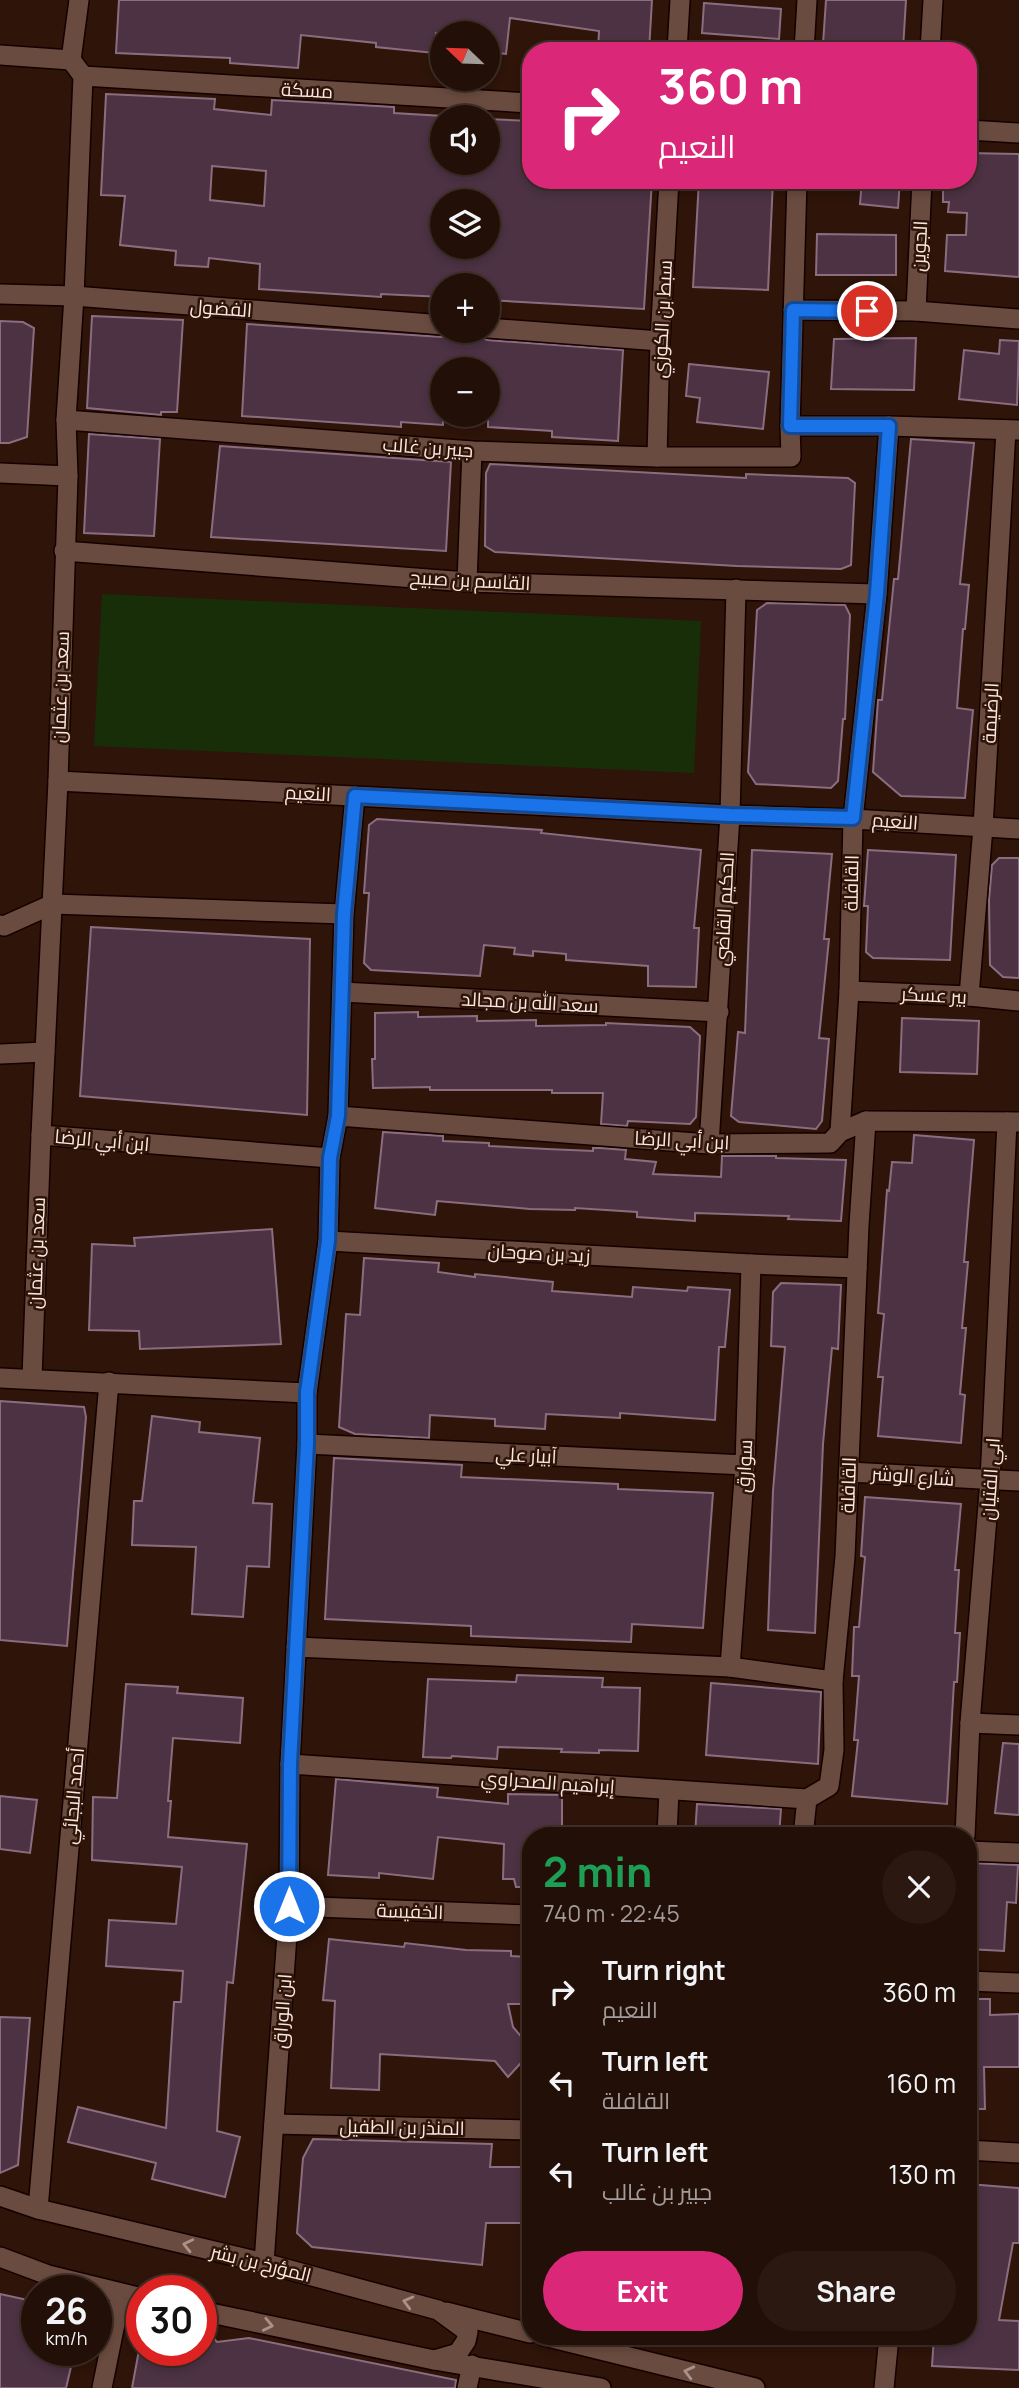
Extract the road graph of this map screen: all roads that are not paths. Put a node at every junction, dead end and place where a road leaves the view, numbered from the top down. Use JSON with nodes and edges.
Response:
{"nodes":[{"id":1,"x":79,"y":0,"type":"edge"},
{"id":2,"x":680,"y":0,"type":"edge"},
{"id":3,"x":807,"y":0,"type":"edge"},
{"id":4,"x":933,"y":0,"type":"edge"},
{"id":5,"x":678,"y":42,"type":"edge"},
{"id":6,"x":805,"y":42,"type":"edge"},
{"id":7,"x":931,"y":42,"type":"edge"},
{"id":8,"x":0,"y":55,"type":"edge"},
{"id":9,"x":71,"y":60,"type":"junction"},
{"id":10,"x":83,"y":76,"type":"junction"},
{"id":11,"x":522,"y":103,"type":"edge"},
{"id":12,"x":977,"y":131,"type":"edge"},
{"id":13,"x":1019,"y":134,"type":"edge"},
{"id":14,"x":668,"y":189,"type":"edge"},
{"id":15,"x":797,"y":189,"type":"edge"},
{"id":16,"x":922,"y":189,"type":"edge"},
{"id":17,"x":0,"y":294,"type":"edge"},
{"id":18,"x":74,"y":296,"type":"junction"},
{"id":19,"x":793,"y":310,"type":"junction"},
{"id":20,"x":916,"y":311,"type":"junction"},
{"id":21,"x":1019,"y":319,"type":"edge"},
{"id":22,"x":430,"y":324,"type":"edge"},
{"id":23,"x":500,"y":329,"type":"edge"},
{"id":24,"x":660,"y":341,"type":"junction"},
{"id":25,"x":66,"y":420,"type":"junction"},
{"id":26,"x":790,"y":426,"type":"junction"},
{"id":27,"x":889,"y":426,"type":"junction"},
{"id":28,"x":1013,"y":430,"type":"edge"},
{"id":29,"x":472,"y":451,"type":"junction"},
{"id":30,"x":657,"y":457,"type":"junction"},
{"id":31,"x":0,"y":473,"type":"edge"},
{"id":32,"x":68,"y":475,"type":"junction"},
{"id":33,"x":64,"y":551,"type":"junction"},
{"id":34,"x":999,"y":556,"type":"junction"},
{"id":35,"x":1019,"y":558,"type":"edge"},
{"id":36,"x":467,"y":582,"type":"junction"},
{"id":37,"x":736,"y":589,"type":"junction"},
{"id":38,"x":877,"y":594,"type":"junction"},
{"id":39,"x":58,"y":781,"type":"junction"},
{"id":40,"x":355,"y":796,"type":"junction"},
{"id":41,"x":730,"y":815,"type":"junction"},
{"id":42,"x":853,"y":818,"type":"junction"},
{"id":43,"x":983,"y":827,"type":"junction"},
{"id":44,"x":1019,"y":829,"type":"edge"},
{"id":45,"x":53,"y":904,"type":"junction"},
{"id":46,"x":344,"y":914,"type":"junction"},
{"id":47,"x":0,"y":925,"type":"edge"},
{"id":48,"x":849,"y":991,"type":"junction"},
{"id":49,"x":342,"y":992,"type":"junction"},
{"id":50,"x":969,"y":996,"type":"junction"},
{"id":51,"x":1019,"y":1001,"type":"edge"},
{"id":52,"x":719,"y":1012,"type":"junction"},
{"id":53,"x":44,"y":1052,"type":"junction"},
{"id":54,"x":0,"y":1054,"type":"edge"},
{"id":55,"x":338,"y":1116,"type":"junction"},
{"id":56,"x":866,"y":1121,"type":"junction"},
{"id":57,"x":1013,"y":1122,"type":"edge"},
{"id":58,"x":839,"y":1132,"type":"junction"},
{"id":59,"x":41,"y":1135,"type":"junction"},
{"id":60,"x":709,"y":1143,"type":"junction"},
{"id":61,"x":330,"y":1158,"type":"junction"},
{"id":62,"x":328,"y":1241,"type":"junction"},
{"id":63,"x":1010,"y":1254,"type":"edge"},
{"id":64,"x":751,"y":1265,"type":"junction"},
{"id":65,"x":857,"y":1268,"type":"junction"},
{"id":66,"x":0,"y":1378,"type":"edge"},
{"id":67,"x":32,"y":1378,"type":"junction"},
{"id":68,"x":108,"y":1382,"type":"junction"},
{"id":69,"x":307,"y":1392,"type":"junction"},
{"id":70,"x":307,"y":1444,"type":"junction"},
{"id":71,"x":745,"y":1465,"type":"junction"},
{"id":72,"x":849,"y":1472,"type":"junction"},
{"id":73,"x":990,"y":1481,"type":"junction"},
{"id":74,"x":1019,"y":1481,"type":"edge"},
{"id":75,"x":296,"y":1647,"type":"junction"},
{"id":76,"x":730,"y":1667,"type":"junction"},
{"id":77,"x":833,"y":1681,"type":"junction"},
{"id":78,"x":970,"y":1723,"type":"junction"},
{"id":79,"x":1019,"y":1725,"type":"edge"},
{"id":80,"x":290,"y":1764,"type":"junction"},
{"id":81,"x":669,"y":1790,"type":"junction"},
{"id":82,"x":807,"y":1799,"type":"junction"},
{"id":83,"x":667,"y":1827,"type":"edge"},
{"id":84,"x":804,"y":1827,"type":"edge"},
{"id":85,"x":965,"y":1827,"type":"edge"},
{"id":86,"x":977,"y":1851,"type":"edge"},
{"id":87,"x":1019,"y":1853,"type":"edge"},
{"id":88,"x":289,"y":1906,"type":"junction"},
{"id":89,"x":522,"y":1915,"type":"edge"},
{"id":90,"x":977,"y":1981,"type":"edge"},
{"id":91,"x":1019,"y":1983,"type":"edge"},
{"id":92,"x":274,"y":2124,"type":"junction"},
{"id":93,"x":522,"y":2130,"type":"edge"},
{"id":94,"x":977,"y":2151,"type":"edge"},
{"id":95,"x":1019,"y":2153,"type":"edge"},
{"id":96,"x":0,"y":2196,"type":"edge"},
{"id":97,"x":38,"y":2209,"type":"junction"},
{"id":98,"x":0,"y":2257,"type":"edge"},
{"id":99,"x":264,"y":2263,"type":"junction"},
{"id":100,"x":0,"y":2264,"type":"edge"},
{"id":101,"x":48,"y":2274,"type":"junction"},
{"id":102,"x":121,"y":2294,"type":"junction"},
{"id":103,"x":126,"y":2295,"type":"edge"},
{"id":104,"x":438,"y":2310,"type":"junction"},
{"id":105,"x":217,"y":2314,"type":"edge"},
{"id":106,"x":522,"y":2331,"type":"edge"},
{"id":107,"x":581,"y":2345,"type":"edge"},
{"id":108,"x":888,"y":2345,"type":"edge"},
{"id":109,"x":434,"y":2360,"type":"junction"},
{"id":110,"x":472,"y":2365,"type":"junction"},
{"id":111,"x":102,"y":2388,"type":"edge"},
{"id":112,"x":467,"y":2388,"type":"edge"},
{"id":113,"x":601,"y":2388,"type":"edge"},
{"id":114,"x":755,"y":2388,"type":"edge"},
{"id":115,"x":884,"y":2388,"type":"edge"}],
"edges":[{"from":1,"to":9,"type":"street"},
{"from":2,"to":5,"type":"street"},
{"from":3,"to":6,"type":"street"},
{"from":4,"to":7,"type":"street"},
{"from":8,"to":9,"type":"street"},
{"from":9,"to":10,"type":"street"},
{"from":10,"to":11,"type":"street","name":"مسكة"},
{"from":10,"to":18,"type":"street","name":"سعد بن عثمان"},
{"from":12,"to":13,"type":"street"},
{"from":14,"to":24,"type":"street","name":"سبط بن الكوزي"},
{"from":15,"to":19,"type":"street"},
{"from":16,"to":20,"type":"street","name":"الجوين"},
{"from":17,"to":18,"type":"street","name":"الفضول"},
{"from":18,"to":22,"type":"street","name":"الفضول"},
{"from":18,"to":25,"type":"street","name":"سعد بن عثمان"},
{"from":19,"to":20,"type":"street"},
{"from":19,"to":26,"type":"street"},
{"from":20,"to":21,"type":"street"},
{"from":23,"to":24,"type":"street"},
{"from":24,"to":30,"type":"street","name":"سبط بن الكوزي"},
{"from":25,"to":29,"type":"street","name":"جبير بن غالب"},
{"from":25,"to":32,"type":"street","name":"سعد بن عثمان"},
{"from":26,"to":27,"type":"street"},
{"from":26,"to":30,"type":"street","name":"جبير بن غالب"},
{"from":27,"to":28,"type":"street"},
{"from":27,"to":38,"type":"street","name":"القافلة"},
{"from":28,"to":34,"type":"street","name":"الرضيمة"},
{"from":29,"to":30,"type":"street","name":"جبير بن غالب"},
{"from":29,"to":36,"type":"street"},
{"from":31,"to":32,"type":"street"},
{"from":32,"to":33,"type":"street","name":"سعد بن عثمان"},
{"from":33,"to":36,"type":"street","name":"القاسم بن صبيح"},
{"from":33,"to":39,"type":"street","name":"سعد بن عثمان"},
{"from":34,"to":35,"type":"street"},
{"from":34,"to":43,"type":"street","name":"الرضيمة"},
{"from":36,"to":37,"type":"street","name":"القاسم بن صبيح"},
{"from":37,"to":38,"type":"street","name":"القاسم بن صبيح"},
{"from":37,"to":41,"type":"street","name":"الحكيم القاضي"},
{"from":38,"to":42,"type":"street","name":"القافلة"},
{"from":39,"to":40,"type":"street","name":"النعيم"},
{"from":39,"to":45,"type":"street","name":"سعد بن عثمان"},
{"from":40,"to":41,"type":"street","name":"النعيم"},
{"from":40,"to":46,"type":"street","name":"ابن الوراق"},
{"from":41,"to":42,"type":"street","name":"النعيم"},
{"from":41,"to":52,"type":"street","name":"الحكيم القاضي"},
{"from":42,"to":43,"type":"street","name":"النعيم"},
{"from":42,"to":48,"type":"street","name":"القافلة"},
{"from":43,"to":44,"type":"street","name":"النعيم"},
{"from":43,"to":50,"type":"street","name":"الرضيمة"},
{"from":45,"to":46,"type":"street"},
{"from":45,"to":47,"type":"street"},
{"from":45,"to":53,"type":"street","name":"سعد بن عثمان"},
{"from":46,"to":49,"type":"street","name":"ابن الوراق"},
{"from":48,"to":50,"type":"street","name":"بير عسكر"},
{"from":48,"to":58,"type":"street","name":"القافلة"},
{"from":49,"to":52,"type":"street","name":"سعد الله بن مجالد"},
{"from":49,"to":55,"type":"street","name":"ابن الوراق"},
{"from":50,"to":51,"type":"street","name":"بير عسكر"},
{"from":52,"to":60,"type":"street","name":"الحكيم القاضي"},
{"from":53,"to":54,"type":"street"},
{"from":53,"to":59,"type":"street","name":"سعد بن عثمان"},
{"from":55,"to":60,"type":"street","name":"ابن أبي الرضا"},
{"from":55,"to":61,"type":"street","name":"ابن الوراق"},
{"from":56,"to":57,"type":"street","name":"ابن أبي الرضا"},
{"from":56,"to":58,"type":"street","name":"ابن أبي الرضا"},
{"from":56,"to":65,"type":"street","name":"القافلة"},
{"from":57,"to":63,"type":"street","name":"ابي الفتيان"},
{"from":58,"to":60,"type":"street","name":"ابن أبي الرضا"},
{"from":59,"to":61,"type":"street","name":"ابن أبي الرضا"},
{"from":59,"to":67,"type":"street","name":"سعد بن عثمان"},
{"from":61,"to":62,"type":"street","name":"ابن الوراق"},
{"from":62,"to":64,"type":"street","name":"زيد بن صوحان"},
{"from":62,"to":69,"type":"street","name":"ابن الوراق"},
{"from":63,"to":73,"type":"street","name":"ابي الفتيان"},
{"from":64,"to":65,"type":"street","name":"زيد بن صوحان"},
{"from":64,"to":71,"type":"street","name":"سوارق"},
{"from":65,"to":72,"type":"street","name":"القافلة"},
{"from":66,"to":67,"type":"street"},
{"from":67,"to":68,"type":"street"},
{"from":68,"to":69,"type":"street"},
{"from":68,"to":97,"type":"street","name":"أحمد البجائي"},
{"from":69,"to":70,"type":"street","name":"ابن الوراق"},
{"from":70,"to":71,"type":"street","name":"آبيار علي"},
{"from":70,"to":75,"type":"street","name":"ابن الوراق"},
{"from":71,"to":76,"type":"street","name":"سوارق"},
{"from":72,"to":73,"type":"street","name":"شارع الوشر"},
{"from":72,"to":77,"type":"street","name":"القافلة"},
{"from":73,"to":74,"type":"street","name":"شارع الوشر"},
{"from":73,"to":78,"type":"street","name":"ابي الفتيان"},
{"from":75,"to":76,"type":"street"},
{"from":75,"to":80,"type":"street","name":"ابن الوراق"},
{"from":76,"to":77,"type":"street"},
{"from":77,"to":82,"type":"street","name":"القافلة"},
{"from":78,"to":79,"type":"street"},
{"from":78,"to":85,"type":"street","name":"ابي الفتيان"},
{"from":80,"to":81,"type":"street","name":"إبراهيم الصحراوي"},
{"from":80,"to":88,"type":"street","name":"ابن الوراق"},
{"from":81,"to":82,"type":"street","name":"إبراهيم الصحراوي"},
{"from":81,"to":83,"type":"street"},
{"from":82,"to":84,"type":"street"},
{"from":86,"to":87,"type":"street"},
{"from":88,"to":89,"type":"street","name":"الخفيسة"},
{"from":88,"to":92,"type":"street","name":"ابن الوراق"},
{"from":90,"to":91,"type":"street"},
{"from":92,"to":93,"type":"street","name":"المنذر بن الطفيل"},
{"from":92,"to":99,"type":"street","name":"ابن الوراق"},
{"from":94,"to":95,"type":"street"},
{"from":96,"to":97,"type":"street","name":"المؤرخ بن بشر"},
{"from":99,"to":97,"type":"street","name":"المؤرخ بن بشر","one_way":true},
{"from":98,"to":101,"type":"street"},
{"from":104,"to":99,"type":"street","name":"المؤرخ بن بشر","one_way":true},
{"from":100,"to":101,"type":"street"},
{"from":101,"to":102,"type":"street"},
{"from":102,"to":103,"type":"street"},
{"from":102,"to":111,"type":"street"},
{"from":104,"to":106,"type":"street"},
{"from":104,"to":109,"type":"street","name":"المؤرخ بن بشر"},
{"from":105,"to":109,"type":"street","one_way":true},
{"from":114,"to":107,"type":"street","one_way":true},
{"from":108,"to":115,"type":"street"},
{"from":109,"to":110,"type":"street"},
{"from":110,"to":112,"type":"street"},
{"from":110,"to":113,"type":"street"}]}
